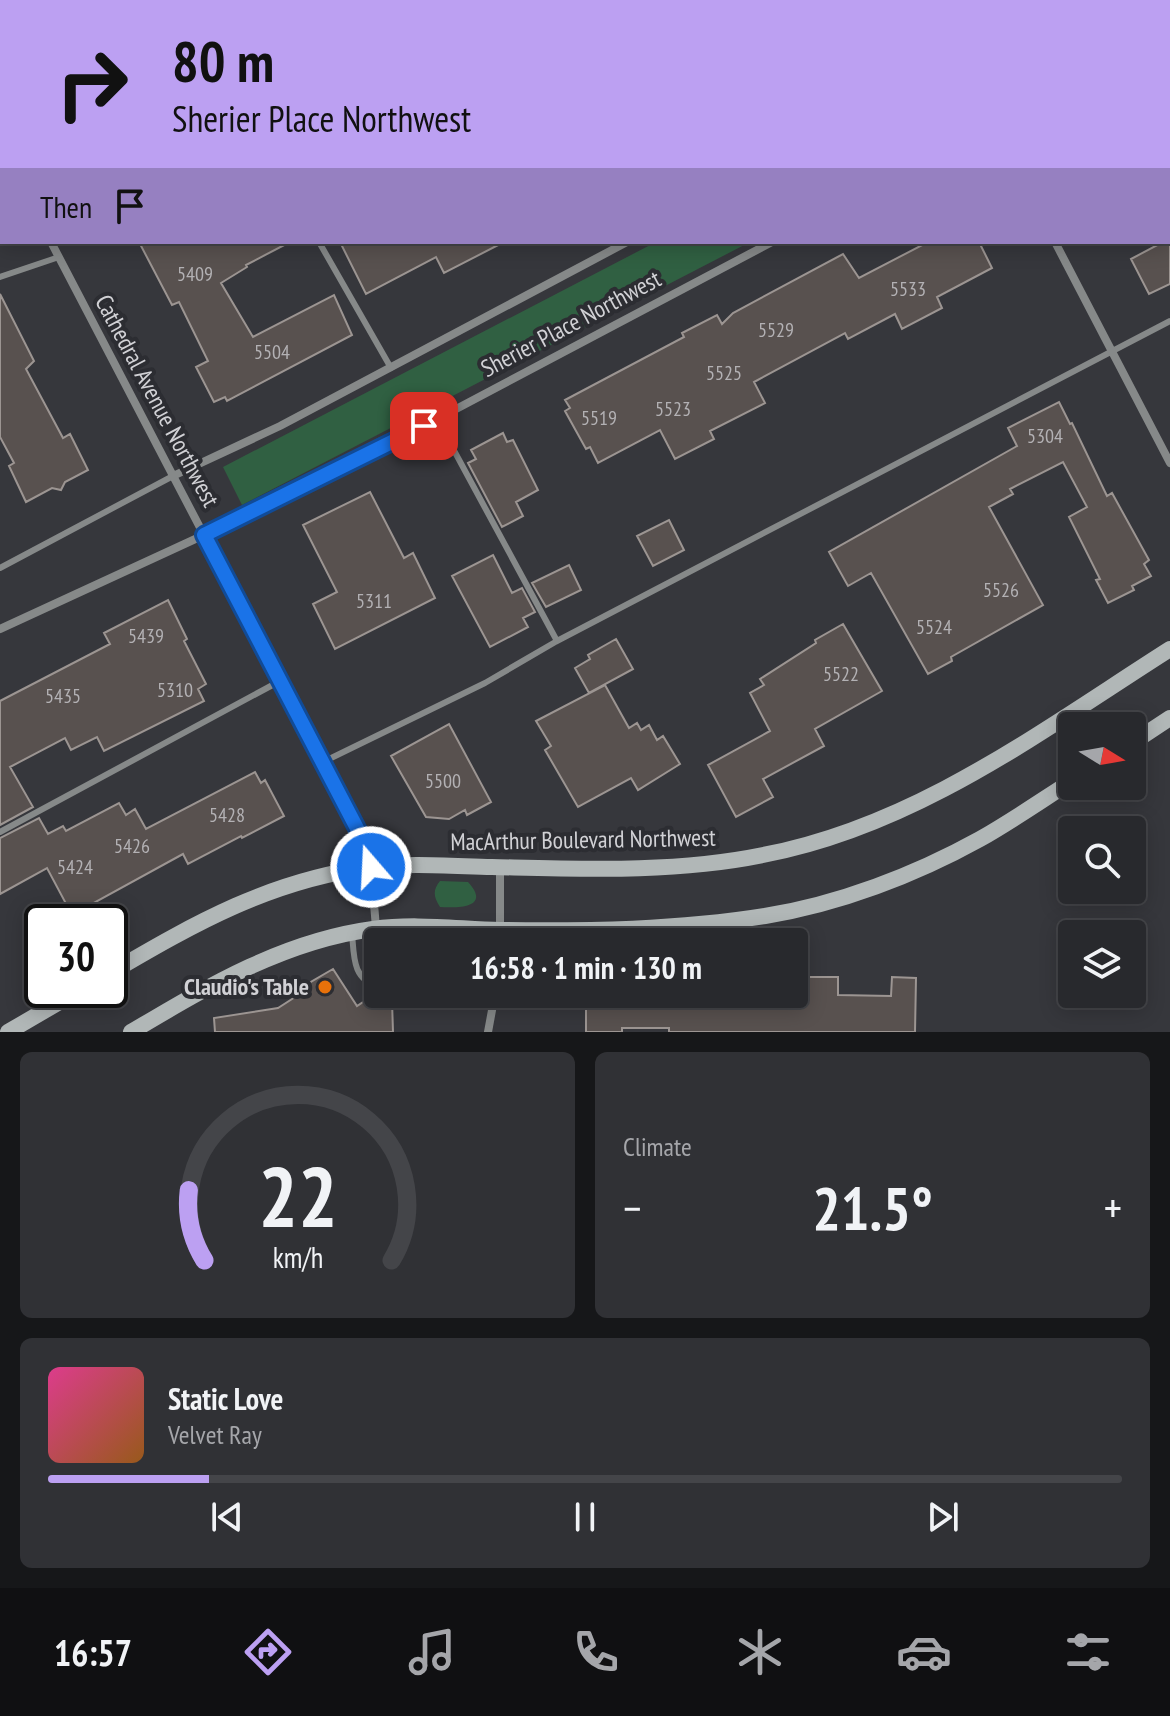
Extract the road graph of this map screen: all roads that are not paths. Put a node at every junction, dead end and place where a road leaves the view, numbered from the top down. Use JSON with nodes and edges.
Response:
{"nodes":[{"id":1,"x":52,"y":244,"type":"edge"},
{"id":2,"x":320,"y":244,"type":"edge"},
{"id":3,"x":623,"y":244,"type":"edge"},
{"id":4,"x":768,"y":244,"type":"edge"},
{"id":5,"x":1056,"y":244,"type":"edge"},
{"id":6,"x":59,"y":257,"type":"junction"},
{"id":7,"x":0,"y":277,"type":"edge"},
{"id":8,"x":1170,"y":321,"type":"edge"},
{"id":9,"x":1112,"y":351,"type":"junction"},
{"id":10,"x":391,"y":368,"type":"junction"},
{"id":11,"x":437,"y":419,"type":"junction"},
{"id":12,"x":1170,"y":463,"type":"edge"},
{"id":13,"x":173,"y":476,"type":"junction"},
{"id":14,"x":204,"y":535,"type":"junction"},
{"id":15,"x":0,"y":568,"type":"edge"},
{"id":16,"x":0,"y":629,"type":"edge"},
{"id":17,"x":557,"y":641,"type":"junction"},
{"id":18,"x":1170,"y":649,"type":"edge"},
{"id":19,"x":280,"y":681,"type":"junction"},
{"id":20,"x":1170,"y":718,"type":"edge"},
{"id":21,"x":1146,"y":734,"type":"edge"},
{"id":22,"x":323,"y":762,"type":"junction"},
{"id":23,"x":1058,"y":789,"type":"edge"},
{"id":24,"x":0,"y":832,"type":"edge"},
{"id":25,"x":371,"y":867,"type":"junction"},
{"id":26,"x":500,"y":867,"type":"junction"},
{"id":27,"x":376,"y":928,"type":"edge"},
{"id":28,"x":500,"y":928,"type":"edge"},
{"id":29,"x":662,"y":928,"type":"edge"},
{"id":30,"x":364,"y":930,"type":"edge"},
{"id":31,"x":352,"y":932,"type":"junction"},
{"id":32,"x":128,"y":963,"type":"edge"},
{"id":33,"x":364,"y":978,"type":"edge"},
{"id":34,"x":49,"y":1008,"type":"edge"},
{"id":35,"x":492,"y":1008,"type":"edge"},
{"id":36,"x":8,"y":1032,"type":"edge"},
{"id":37,"x":131,"y":1032,"type":"edge"},
{"id":38,"x":488,"y":1032,"type":"edge"}],
"edges":[{"from":1,"to":6,"type":"street","name":"Cathedral Avenue Northwest"},
{"from":2,"to":10,"type":"lane"},
{"from":3,"to":10,"type":"street","name":"Sherier Place Northwest"},
{"from":4,"to":11,"type":"street","name":"Sherier Place Northwest"},
{"from":5,"to":9,"type":"street"},
{"from":6,"to":7,"type":"lane"},
{"from":6,"to":13,"type":"street","name":"Cathedral Avenue Northwest"},
{"from":8,"to":9,"type":"lane"},
{"from":9,"to":12,"type":"street"},
{"from":9,"to":17,"type":"lane"},
{"from":10,"to":13,"type":"street","name":"Sherier Place Northwest"},
{"from":11,"to":14,"type":"street","name":"Sherier Place Northwest"},
{"from":11,"to":17,"type":"lane"},
{"from":13,"to":14,"type":"street","name":"Cathedral Avenue Northwest"},
{"from":13,"to":15,"type":"lane"},
{"from":14,"to":16,"type":"street","name":"Sherier Place Northwest"},
{"from":14,"to":19,"type":"street","name":"Cathedral Avenue Northwest"},
{"from":17,"to":22,"type":"lane"},
{"from":18,"to":26,"type":"main road","name":"MacArthur Boulevard Northwest"},
{"from":19,"to":22,"type":"street","name":"Cathedral Avenue Northwest"},
{"from":19,"to":24,"type":"lane"},
{"from":20,"to":21,"type":"main road"},
{"from":22,"to":25,"type":"street","name":"Cathedral Avenue Northwest"},
{"from":23,"to":29,"type":"main road"},
{"from":25,"to":26,"type":"main road","name":"MacArthur Boulevard Northwest"},
{"from":25,"to":27,"type":"street","name":"Cathedral Avenue Northwest"},
{"from":25,"to":32,"type":"main road","name":"MacArthur Boulevard Northwest"},
{"from":26,"to":28,"type":"street"},
{"from":30,"to":31,"type":"main road"},
{"from":31,"to":33,"type":"lane"},
{"from":31,"to":37,"type":"main road"},
{"from":34,"to":36,"type":"main road"},
{"from":35,"to":38,"type":"street"}]}
